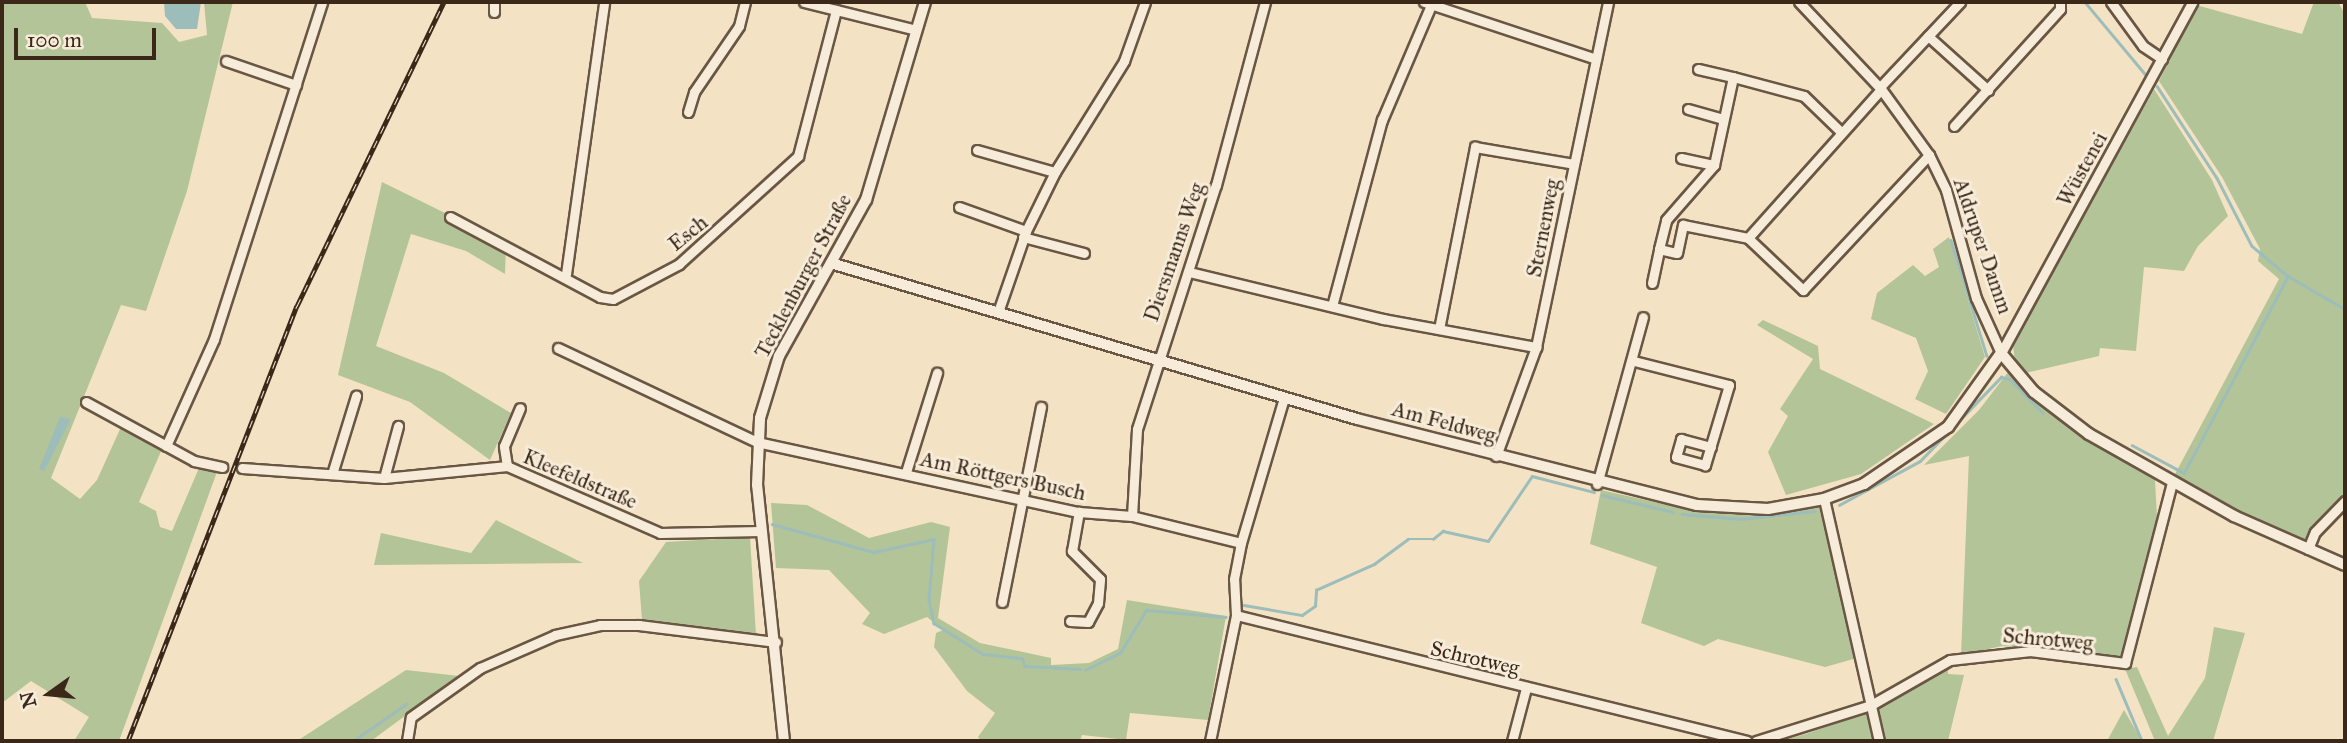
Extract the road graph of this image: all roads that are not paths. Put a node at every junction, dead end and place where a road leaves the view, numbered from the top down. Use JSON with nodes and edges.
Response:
{"nodes":[{"id":1,"x":322,"y":2,"type":"edge"},
{"id":2,"x":604,"y":2,"type":"edge"},
{"id":3,"x":745,"y":2,"type":"edge"},
{"id":4,"x":804,"y":2,"type":"edge"},
{"id":5,"x":925,"y":2,"type":"edge"},
{"id":6,"x":1145,"y":2,"type":"edge"},
{"id":7,"x":1265,"y":2,"type":"edge"},
{"id":8,"x":1608,"y":2,"type":"edge"},
{"id":9,"x":1799,"y":2,"type":"edge"},
{"id":10,"x":1960,"y":2,"type":"edge"},
{"id":11,"x":2061,"y":2,"type":"edge"},
{"id":12,"x":2111,"y":2,"type":"edge"},
{"id":13,"x":2192,"y":2,"type":"edge"},
{"id":14,"x":1427,"y":3,"type":"edge"},
{"id":15,"x":836,"y":10,"type":"junction"},
{"id":16,"x":916,"y":30,"type":"junction"},
{"id":17,"x":1928,"y":36,"type":"junction"},
{"id":18,"x":1596,"y":59,"type":"junction"},
{"id":19,"x":2162,"y":59,"type":"junction"},
{"id":20,"x":226,"y":61,"type":"dead end"},
{"id":21,"x":1698,"y":69,"type":"dead end"},
{"id":22,"x":1733,"y":77,"type":"junction"},
{"id":23,"x":296,"y":85,"type":"junction"},
{"id":24,"x":1881,"y":88,"type":"junction"},
{"id":25,"x":1989,"y":90,"type":"junction"},
{"id":26,"x":1688,"y":109,"type":"dead end"},
{"id":27,"x":688,"y":112,"type":"dead end"},
{"id":28,"x":1723,"y":119,"type":"junction"},
{"id":29,"x":1954,"y":126,"type":"dead end"},
{"id":30,"x":1840,"y":131,"type":"junction"},
{"id":31,"x":977,"y":150,"type":"dead end"},
{"id":32,"x":1929,"y":155,"type":"junction"},
{"id":33,"x":1681,"y":158,"type":"dead end"},
{"id":34,"x":1574,"y":164,"type":"junction"},
{"id":35,"x":1714,"y":165,"type":"junction"},
{"id":36,"x":1055,"y":172,"type":"junction"},
{"id":37,"x":959,"y":207,"type":"dead end"},
{"id":38,"x":450,"y":216,"type":"dead end"},
{"id":39,"x":1665,"y":220,"type":"junction"},
{"id":40,"x":1683,"y":225,"type":"junction"},
{"id":41,"x":1025,"y":234,"type":"junction"},
{"id":42,"x":1748,"y":238,"type":"junction"},
{"id":43,"x":1659,"y":249,"type":"junction"},
{"id":44,"x":1084,"y":253,"type":"dead end"},
{"id":45,"x":834,"y":264,"type":"junction"},
{"id":46,"x":1189,"y":272,"type":"junction"},
{"id":47,"x":566,"y":274,"type":"junction"},
{"id":48,"x":1652,"y":283,"type":"dead end"},
{"id":49,"x":1332,"y":306,"type":"junction"},
{"id":50,"x":998,"y":312,"type":"junction"},
{"id":51,"x":1643,"y":317,"type":"dead end"},
{"id":52,"x":1439,"y":329,"type":"junction"},
{"id":53,"x":1536,"y":347,"type":"junction"},
{"id":54,"x":558,"y":348,"type":"dead end"},
{"id":55,"x":2001,"y":353,"type":"junction"},
{"id":56,"x":1155,"y":360,"type":"junction"},
{"id":57,"x":1633,"y":360,"type":"junction"},
{"id":58,"x":937,"y":373,"type":"dead end"},
{"id":59,"x":356,"y":396,"type":"dead end"},
{"id":60,"x":1284,"y":398,"type":"junction"},
{"id":61,"x":86,"y":402,"type":"dead end"},
{"id":62,"x":1041,"y":407,"type":"dead end"},
{"id":63,"x":520,"y":408,"type":"dead end"},
{"id":64,"x":398,"y":426,"type":"dead end"},
{"id":65,"x":757,"y":442,"type":"junction"},
{"id":66,"x":166,"y":446,"type":"junction"},
{"id":67,"x":1711,"y":447,"type":"dead end"},
{"id":68,"x":1496,"y":456,"type":"junction"},
{"id":69,"x":507,"y":466,"type":"junction"},
{"id":70,"x":222,"y":467,"type":"dead end"},
{"id":71,"x":242,"y":468,"type":"dead end"},
{"id":72,"x":906,"y":472,"type":"junction"},
{"id":73,"x":332,"y":474,"type":"junction"},
{"id":74,"x":384,"y":478,"type":"junction"},
{"id":75,"x":2172,"y":483,"type":"junction"},
{"id":76,"x":1597,"y":484,"type":"junction"},
{"id":77,"x":1824,"y":499,"type":"junction"},
{"id":78,"x":1022,"y":500,"type":"junction"},
{"id":79,"x":2345,"y":501,"type":"edge"},
{"id":80,"x":1079,"y":512,"type":"junction"},
{"id":81,"x":1132,"y":516,"type":"junction"},
{"id":82,"x":761,"y":531,"type":"junction"},
{"id":83,"x":1241,"y":543,"type":"junction"},
{"id":84,"x":2308,"y":549,"type":"junction"},
{"id":85,"x":2345,"y":565,"type":"edge"},
{"id":86,"x":1003,"y":602,"type":"dead end"},
{"id":87,"x":1236,"y":615,"type":"junction"},
{"id":88,"x":1070,"y":621,"type":"dead end"},
{"id":89,"x":776,"y":642,"type":"junction"},
{"id":90,"x":1526,"y":688,"type":"junction"},
{"id":91,"x":1871,"y":705,"type":"junction"},
{"id":92,"x":407,"y":741,"type":"edge"},
{"id":93,"x":784,"y":741,"type":"edge"},
{"id":94,"x":1210,"y":741,"type":"edge"},
{"id":95,"x":1512,"y":741,"type":"edge"},
{"id":96,"x":1747,"y":741,"type":"edge"},
{"id":97,"x":1756,"y":741,"type":"edge"},
{"id":98,"x":1879,"y":741,"type":"edge"}],
"edges":[{"from":1,"to":23,"type":"street"},
{"from":2,"to":47,"type":"street"},
{"from":3,"to":27,"type":"street"},
{"from":4,"to":15,"type":"street"},
{"from":5,"to":16,"type":"street","name":"Tecklenburger Straße"},
{"from":6,"to":36,"type":"street"},
{"from":7,"to":46,"type":"street","name":"Diersmanns Weg"},
{"from":8,"to":18,"type":"street","name":"Sternenweg"},
{"from":9,"to":24,"type":"street","name":"Aldruper Damm"},
{"from":10,"to":17,"type":"street"},
{"from":11,"to":25,"type":"street"},
{"from":12,"to":19,"type":"street"},
{"from":13,"to":19,"type":"street","name":"Wüstenei"},
{"from":14,"to":18,"type":"street"},
{"from":14,"to":49,"type":"street"},
{"from":15,"to":16,"type":"street"},
{"from":15,"to":47,"type":"street","name":"Esch"},
{"from":16,"to":45,"type":"street","name":"Tecklenburger Straße"},
{"from":17,"to":24,"type":"street"},
{"from":17,"to":25,"type":"street"},
{"from":18,"to":34,"type":"street","name":"Sternenweg"},
{"from":19,"to":55,"type":"street","name":"Wüstenei"},
{"from":20,"to":23,"type":"street"},
{"from":21,"to":22,"type":"street"},
{"from":22,"to":28,"type":"street"},
{"from":22,"to":30,"type":"street"},
{"from":23,"to":66,"type":"street"},
{"from":24,"to":30,"type":"street"},
{"from":24,"to":32,"type":"street","name":"Aldruper Damm"},
{"from":25,"to":29,"type":"street"},
{"from":26,"to":28,"type":"street"},
{"from":28,"to":35,"type":"street"},
{"from":30,"to":42,"type":"street"},
{"from":31,"to":36,"type":"street"},
{"from":32,"to":42,"type":"street"},
{"from":32,"to":55,"type":"street","name":"Aldruper Damm"},
{"from":33,"to":35,"type":"street"},
{"from":34,"to":52,"type":"street"},
{"from":34,"to":53,"type":"street","name":"Sternenweg"},
{"from":35,"to":39,"type":"street"},
{"from":36,"to":41,"type":"street"},
{"from":37,"to":41,"type":"street"},
{"from":38,"to":47,"type":"street","name":"Esch"},
{"from":39,"to":40,"type":"street"},
{"from":39,"to":43,"type":"street"},
{"from":40,"to":42,"type":"street"},
{"from":40,"to":43,"type":"street"},
{"from":41,"to":44,"type":"street"},
{"from":41,"to":50,"type":"street"},
{"from":43,"to":48,"type":"street"},
{"from":45,"to":50,"type":"street","name":"Am Feldweg"},
{"from":45,"to":65,"type":"street","name":"Tecklenburger Straße"},
{"from":46,"to":49,"type":"street"},
{"from":46,"to":56,"type":"street","name":"Diersmanns Weg"},
{"from":49,"to":52,"type":"street"},
{"from":50,"to":56,"type":"street","name":"Am Feldweg"},
{"from":51,"to":57,"type":"street"},
{"from":52,"to":53,"type":"street"},
{"from":53,"to":68,"type":"street","name":"Sternenweg"},
{"from":54,"to":65,"type":"street","name":"Am Röttgers Busch"},
{"from":55,"to":75,"type":"street","name":"Aldruper Damm"},
{"from":55,"to":77,"type":"street","name":"Am Feldweg"},
{"from":56,"to":60,"type":"street","name":"Am Feldweg"},
{"from":56,"to":81,"type":"street","name":"Diersmanns Weg"},
{"from":57,"to":67,"type":"street"},
{"from":57,"to":76,"type":"street"},
{"from":58,"to":72,"type":"street"},
{"from":59,"to":73,"type":"street"},
{"from":60,"to":68,"type":"street","name":"Am Feldweg"},
{"from":60,"to":83,"type":"street"},
{"from":61,"to":66,"type":"street"},
{"from":62,"to":78,"type":"street"},
{"from":63,"to":69,"type":"street"},
{"from":64,"to":74,"type":"street"},
{"from":65,"to":72,"type":"street","name":"Am Röttgers Busch"},
{"from":65,"to":82,"type":"street","name":"Tecklenburger Straße"},
{"from":66,"to":70,"type":"street"},
{"from":68,"to":76,"type":"street","name":"Am Feldweg"},
{"from":69,"to":74,"type":"street","name":"Kleefeldstraße"},
{"from":69,"to":82,"type":"street","name":"Kleefeldstraße"},
{"from":71,"to":73,"type":"street","name":"Kleefeldstraße"},
{"from":72,"to":78,"type":"street","name":"Am Röttgers Busch"},
{"from":73,"to":74,"type":"street","name":"Kleefeldstraße"},
{"from":75,"to":84,"type":"street","name":"Aldruper Damm"},
{"from":75,"to":91,"type":"street","name":"Schrotweg"},
{"from":76,"to":77,"type":"street","name":"Am Feldweg"},
{"from":77,"to":91,"type":"street"},
{"from":78,"to":80,"type":"street","name":"Am Röttgers Busch"},
{"from":78,"to":86,"type":"street"},
{"from":79,"to":84,"type":"street"},
{"from":80,"to":81,"type":"street","name":"Am Röttgers Busch"},
{"from":80,"to":88,"type":"street"},
{"from":81,"to":83,"type":"street","name":"Am Röttgers Busch"},
{"from":82,"to":89,"type":"street","name":"Tecklenburger Straße"},
{"from":83,"to":87,"type":"street"},
{"from":84,"to":85,"type":"street","name":"Aldruper Damm"},
{"from":87,"to":90,"type":"street","name":"Schrotweg"},
{"from":87,"to":94,"type":"street"},
{"from":89,"to":92,"type":"street"},
{"from":89,"to":93,"type":"street","name":"Tecklenburger Straße"},
{"from":90,"to":95,"type":"street"},
{"from":90,"to":96,"type":"street","name":"Schrotweg"},
{"from":91,"to":97,"type":"street","name":"Schrotweg"},
{"from":91,"to":98,"type":"street"}]}
